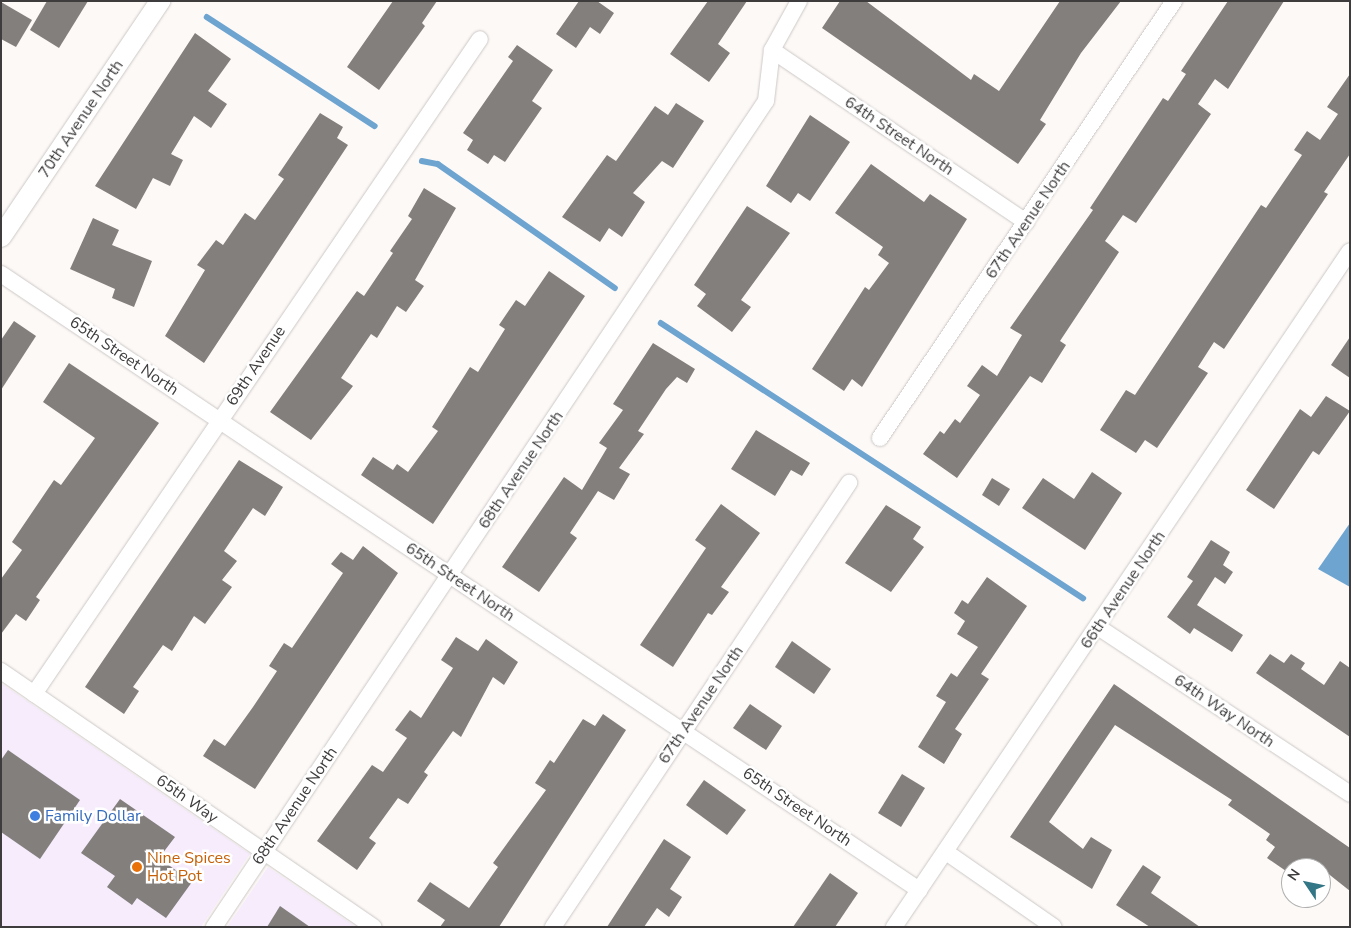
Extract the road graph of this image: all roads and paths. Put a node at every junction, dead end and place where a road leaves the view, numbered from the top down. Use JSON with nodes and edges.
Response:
{"nodes":[{"id":1,"x":160,"y":1,"type":"edge"},
{"id":2,"x":799,"y":1,"type":"edge"},
{"id":3,"x":1174,"y":1,"type":"edge"},
{"id":4,"x":480,"y":39,"type":"dead end"},
{"id":5,"x":772,"y":50,"type":"junction"},
{"id":6,"x":1026,"y":222,"type":"junction"},
{"id":7,"x":1,"y":237,"type":"edge"},
{"id":8,"x":1350,"y":251,"type":"edge"},
{"id":9,"x":1,"y":274,"type":"edge"},
{"id":10,"x":219,"y":420,"type":"junction"},
{"id":11,"x":880,"y":438,"type":"dead end"},
{"id":12,"x":849,"y":483,"type":"dead end"},
{"id":13,"x":451,"y":576,"type":"junction"},
{"id":14,"x":1098,"y":627,"type":"junction"},
{"id":15,"x":1,"y":671,"type":"edge"},
{"id":16,"x":34,"y":694,"type":"junction"},
{"id":17,"x":684,"y":732,"type":"junction"},
{"id":18,"x":1350,"y":794,"type":"edge"},
{"id":19,"x":264,"y":852,"type":"junction"},
{"id":20,"x":946,"y":852,"type":"junction"},
{"id":21,"x":919,"y":890,"type":"junction"},
{"id":22,"x":214,"y":927,"type":"edge"},
{"id":23,"x":373,"y":927,"type":"edge"},
{"id":24,"x":553,"y":927,"type":"edge"},
{"id":25,"x":894,"y":927,"type":"edge"},
{"id":26,"x":1054,"y":927,"type":"edge"}],
"edges":[{"from":1,"to":7,"type":"street","name":"70th Avenue North"},
{"from":2,"to":5,"type":"street","name":"68th Avenue North"},
{"from":3,"to":6,"type":"street","name":"67th Avenue North"},
{"from":4,"to":10,"type":"street","name":"69th Avenue"},
{"from":5,"to":6,"type":"street","name":"64th Street North"},
{"from":5,"to":13,"type":"street","name":"68th Avenue North"},
{"from":6,"to":11,"type":"street","name":"67th Avenue North"},
{"from":8,"to":14,"type":"street","name":"66th Avenue North"},
{"from":9,"to":10,"type":"street","name":"65th Street North"},
{"from":10,"to":13,"type":"street","name":"65th Street North"},
{"from":10,"to":16,"type":"street","name":"69th Avenue"},
{"from":12,"to":17,"type":"street","name":"67th Avenue North"},
{"from":13,"to":17,"type":"street","name":"65th Street North"},
{"from":13,"to":19,"type":"street","name":"68th Avenue North"},
{"from":14,"to":18,"type":"street","name":"64th Way North"},
{"from":14,"to":20,"type":"street","name":"66th Avenue North"},
{"from":15,"to":16,"type":"street","name":"65th Way"},
{"from":16,"to":19,"type":"street","name":"65th Way"},
{"from":17,"to":21,"type":"street","name":"65th Street North"},
{"from":17,"to":24,"type":"street","name":"67th Avenue North"},
{"from":19,"to":22,"type":"street","name":"68th Avenue North"},
{"from":19,"to":23,"type":"street","name":"65th Way"},
{"from":20,"to":21,"type":"street","name":"66th Avenue North"},
{"from":20,"to":26,"type":"street"},
{"from":21,"to":25,"type":"street","name":"66th Avenue North"}]}
